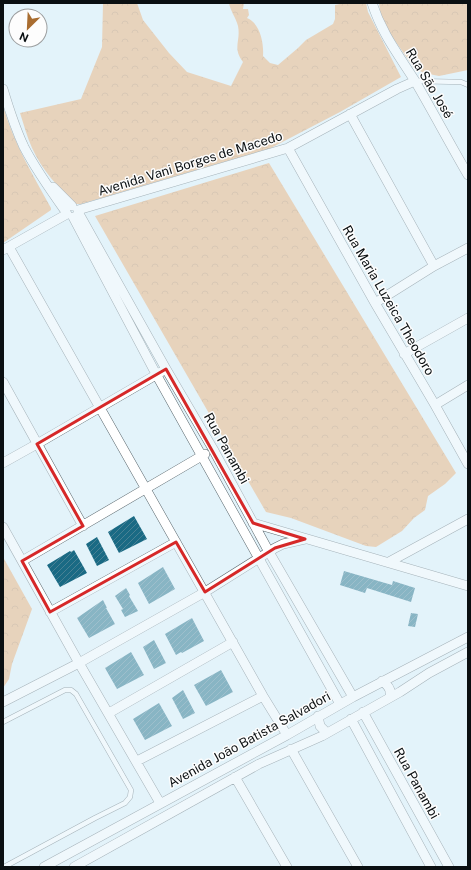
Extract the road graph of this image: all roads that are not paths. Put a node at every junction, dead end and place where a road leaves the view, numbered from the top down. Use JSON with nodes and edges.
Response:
{"nodes":[{"id":1,"x":372,"y":3,"type":"edge"},
{"id":2,"x":415,"y":81,"type":"junction"},
{"id":3,"x":468,"y":85,"type":"edge"},
{"id":4,"x":3,"y":89,"type":"edge"},
{"id":5,"x":350,"y":114,"type":"junction"},
{"id":6,"x":288,"y":148,"type":"junction"},
{"id":7,"x":468,"y":175,"type":"edge"},
{"id":8,"x":72,"y":212,"type":"junction"},
{"id":9,"x":6,"y":248,"type":"edge"},
{"id":10,"x":468,"y":248,"type":"edge"},
{"id":11,"x":434,"y":266,"type":"junction"},
{"id":12,"x":375,"y":303,"type":"junction"},
{"id":13,"x":468,"y":318,"type":"edge"},
{"id":14,"x":404,"y":354,"type":"junction"},
{"id":15,"x":166,"y":369,"type":"junction"},
{"id":16,"x":156,"y":374,"type":"junction"},
{"id":17,"x":3,"y":382,"type":"edge"},
{"id":18,"x":468,"y":385,"type":"edge"},
{"id":19,"x":435,"y":405,"type":"junction"},
{"id":20,"x":99,"y":407,"type":"junction"},
{"id":21,"x":37,"y":444,"type":"junction"},
{"id":22,"x":214,"y":449,"type":"junction"},
{"id":23,"x":466,"y":454,"type":"edge"},
{"id":24,"x":202,"y":456,"type":"junction"},
{"id":25,"x":3,"y":463,"type":"edge"},
{"id":26,"x":468,"y":464,"type":"edge"},
{"id":27,"x":146,"y":489,"type":"junction"},
{"id":28,"x":468,"y":519,"type":"edge"},
{"id":29,"x":253,"y":523,"type":"junction"},
{"id":30,"x":84,"y":526,"type":"junction"},
{"id":31,"x":3,"y":527,"type":"edge"},
{"id":32,"x":305,"y":539,"type":"junction"},
{"id":33,"x":176,"y":542,"type":"junction"},
{"id":34,"x":269,"y":552,"type":"junction"},
{"id":35,"x":259,"y":558,"type":"junction"},
{"id":36,"x":22,"y":561,"type":"junction"},
{"id":37,"x":389,"y":562,"type":"junction"},
{"id":38,"x":468,"y":586,"type":"edge"},
{"id":39,"x":205,"y":592,"type":"junction"},
{"id":40,"x":50,"y":612,"type":"junction"},
{"id":41,"x":468,"y":637,"type":"edge"},
{"id":42,"x":233,"y":642,"type":"junction"},
{"id":43,"x":468,"y":652,"type":"edge"},
{"id":44,"x":79,"y":663,"type":"junction"},
{"id":45,"x":382,"y":681,"type":"junction"},
{"id":46,"x":263,"y":696,"type":"junction"},
{"id":47,"x":353,"y":697,"type":"junction"},
{"id":48,"x":390,"y":697,"type":"junction"},
{"id":49,"x":3,"y":702,"type":"edge"},
{"id":50,"x":340,"y":704,"type":"junction"},
{"id":51,"x":363,"y":712,"type":"junction"},
{"id":52,"x":109,"y":713,"type":"junction"},
{"id":53,"x":318,"y":716,"type":"junction"},
{"id":54,"x":351,"y":719,"type":"junction"},
{"id":55,"x":3,"y":722,"type":"edge"},
{"id":56,"x":327,"y":733,"type":"junction"},
{"id":57,"x":287,"y":735,"type":"junction"},
{"id":58,"x":291,"y":749,"type":"junction"},
{"id":59,"x":137,"y":762,"type":"junction"},
{"id":60,"x":235,"y":777,"type":"junction"},
{"id":61,"x":160,"y":803,"type":"junction"},
{"id":62,"x":16,"y":861,"type":"junction"},
{"id":63,"x":18,"y":866,"type":"dead end"},
{"id":64,"x":4,"y":867,"type":"edge"},
{"id":65,"x":44,"y":867,"type":"edge"},
{"id":66,"x":74,"y":867,"type":"edge"},
{"id":67,"x":287,"y":867,"type":"edge"},
{"id":68,"x":358,"y":867,"type":"edge"},
{"id":69,"x":431,"y":867,"type":"edge"},
{"id":70,"x":449,"y":867,"type":"edge"}],
"edges":[{"from":1,"to":2,"type":"street","name":"Rua São José"},
{"from":2,"to":3,"type":"lane"},
{"from":2,"to":5,"type":"street","name":"Avenida Vani Borges de Macedo"},
{"from":2,"to":7,"type":"street","name":"Rua São José"},
{"from":4,"to":8,"type":"street","name":"Rua Panambi"},
{"from":5,"to":6,"type":"street","name":"Avenida Vani Borges de Macedo"},
{"from":5,"to":11,"type":"street"},
{"from":6,"to":8,"type":"street","name":"Avenida Vani Borges de Macedo"},
{"from":6,"to":12,"type":"street","name":"Rua Maria Luzeica Theodoro"},
{"from":8,"to":9,"type":"street","name":"Avenida Vani Borges de Macedo"},
{"from":8,"to":15,"type":"street","name":"Rua Panambi"},
{"from":8,"to":16,"type":"street","name":"Rua Panambi"},
{"from":9,"to":20,"type":"street"},
{"from":10,"to":11,"type":"street"},
{"from":11,"to":12,"type":"street"},
{"from":12,"to":14,"type":"street","name":"Rua Maria Luzeica Theodoro"},
{"from":13,"to":14,"type":"street"},
{"from":14,"to":19,"type":"street","name":"Rua Maria Luzeica Theodoro"},
{"from":15,"to":16,"type":"street"},
{"from":15,"to":22,"type":"street","name":"Rua Panambi"},
{"from":16,"to":20,"type":"street"},
{"from":16,"to":24,"type":"street","name":"Rua Panambi"},
{"from":17,"to":21,"type":"street"},
{"from":18,"to":19,"type":"street"},
{"from":19,"to":23,"type":"street","name":"Rua Maria Luzeica Theodoro"},
{"from":20,"to":21,"type":"street"},
{"from":20,"to":27,"type":"street"},
{"from":21,"to":25,"type":"street"},
{"from":21,"to":30,"type":"street"},
{"from":22,"to":24,"type":"street"},
{"from":22,"to":29,"type":"street","name":"Rua Panambi"},
{"from":23,"to":26,"type":"street","name":"Rua Maria Luzeica Theodoro"},
{"from":24,"to":27,"type":"street"},
{"from":24,"to":35,"type":"street","name":"Rua Panambi"},
{"from":27,"to":30,"type":"street"},
{"from":27,"to":33,"type":"street"},
{"from":28,"to":37,"type":"street"},
{"from":29,"to":32,"type":"street"},
{"from":29,"to":34,"type":"street","name":"Rua Panambi"},
{"from":30,"to":36,"type":"street"},
{"from":31,"to":36,"type":"street"},
{"from":32,"to":34,"type":"street"},
{"from":32,"to":37,"type":"street"},
{"from":33,"to":39,"type":"street"},
{"from":33,"to":40,"type":"street"},
{"from":34,"to":35,"type":"street"},
{"from":34,"to":47,"type":"street","name":"Rua Panambi"},
{"from":35,"to":39,"type":"street"},
{"from":35,"to":50,"type":"street","name":"Rua Panambi"},
{"from":36,"to":40,"type":"street"},
{"from":37,"to":38,"type":"street"},
{"from":39,"to":42,"type":"street"},
{"from":39,"to":44,"type":"street"},
{"from":40,"to":44,"type":"street"},
{"from":41,"to":45,"type":"street","name":"Avenida João Batista Salvadori"},
{"from":42,"to":46,"type":"street"},
{"from":42,"to":52,"type":"street"},
{"from":43,"to":48,"type":"street","name":"Avenida João Batista Salvadori"},
{"from":44,"to":49,"type":"street"},
{"from":44,"to":52,"type":"street"},
{"from":45,"to":47,"type":"street","name":"Avenida João Batista Salvadori"},
{"from":45,"to":48,"type":"street"},
{"from":46,"to":57,"type":"street"},
{"from":46,"to":59,"type":"street"},
{"from":47,"to":50,"type":"street","name":"Avenida João Batista Salvadori"},
{"from":48,"to":51,"type":"street","name":"Avenida João Batista Salvadori"},
{"from":50,"to":53,"type":"street","name":"Avenida João Batista Salvadori"},
{"from":51,"to":54,"type":"street","name":"Avenida João Batista Salvadori"},
{"from":51,"to":70,"type":"street","name":"Rua Panambi"},
{"from":52,"to":59,"type":"street"},
{"from":53,"to":56,"type":"street"},
{"from":53,"to":57,"type":"street","name":"Avenida João Batista Salvadori"},
{"from":54,"to":56,"type":"street","name":"Avenida João Batista Salvadori"},
{"from":54,"to":69,"type":"street","name":"Rua Panambi"},
{"from":55,"to":62,"type":"lane"},
{"from":56,"to":58,"type":"street","name":"Avenida João Batista Salvadori"},
{"from":57,"to":61,"type":"street","name":"Avenida João Batista Salvadori"},
{"from":58,"to":60,"type":"street","name":"Avenida João Batista Salvadori"},
{"from":58,"to":68,"type":"street"},
{"from":59,"to":61,"type":"street"},
{"from":60,"to":66,"type":"street","name":"Avenida João Batista Salvadori"},
{"from":60,"to":67,"type":"street"},
{"from":61,"to":65,"type":"street","name":"Avenida João Batista Salvadori"},
{"from":62,"to":63,"type":"lane"},
{"from":62,"to":64,"type":"lane"}]}
